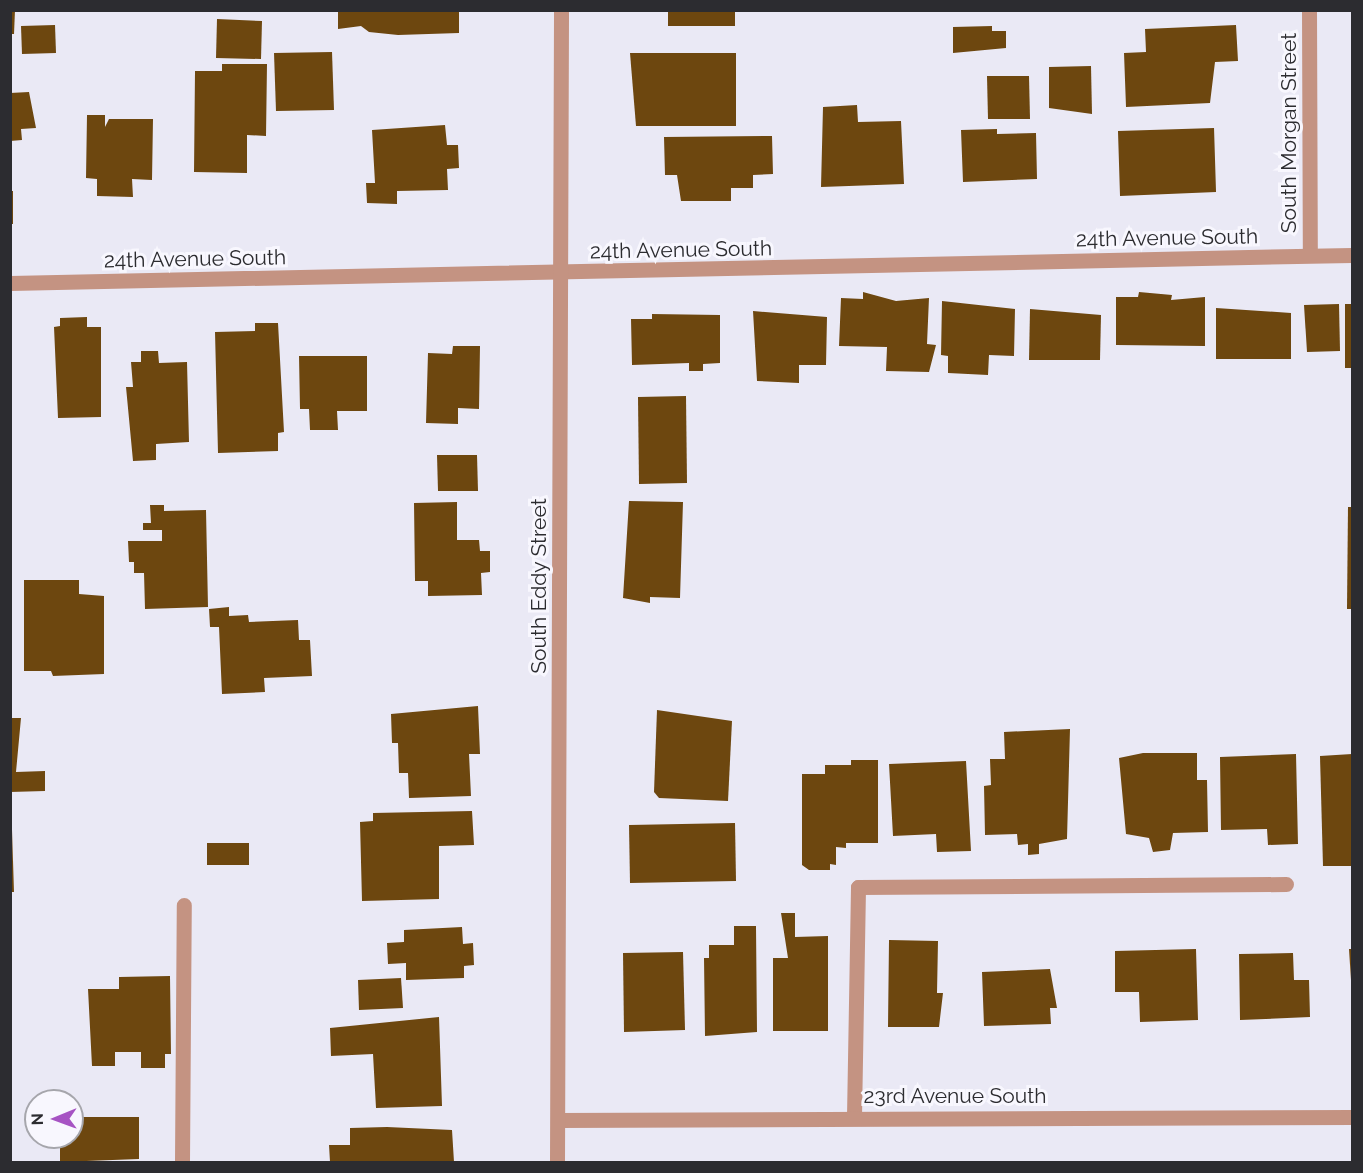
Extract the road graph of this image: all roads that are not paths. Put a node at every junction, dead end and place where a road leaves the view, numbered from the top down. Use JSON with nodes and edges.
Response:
{"nodes":[{"id":1,"x":561,"y":10,"type":"edge"},
{"id":2,"x":1309,"y":10,"type":"edge"},
{"id":3,"x":1310,"y":255,"type":"junction"},
{"id":4,"x":1353,"y":255,"type":"edge"},
{"id":5,"x":561,"y":273,"type":"junction"},
{"id":6,"x":10,"y":283,"type":"edge"},
{"id":7,"x":1286,"y":884,"type":"dead end"},
{"id":8,"x":184,"y":905,"type":"dead end"},
{"id":9,"x":854,"y":1117,"type":"junction"},
{"id":10,"x":1353,"y":1117,"type":"edge"},
{"id":11,"x":558,"y":1120,"type":"junction"},
{"id":12,"x":182,"y":1162,"type":"edge"},
{"id":13,"x":558,"y":1162,"type":"edge"}],
"edges":[{"from":1,"to":5,"type":"street","name":"South Eddy Street"},
{"from":2,"to":3,"type":"street","name":"South Morgan Street"},
{"from":3,"to":4,"type":"street","name":"24th Avenue South"},
{"from":3,"to":5,"type":"street","name":"24th Avenue South"},
{"from":5,"to":6,"type":"street","name":"24th Avenue South"},
{"from":5,"to":11,"type":"street","name":"South Eddy Street"},
{"from":7,"to":9,"type":"street"},
{"from":8,"to":12,"type":"street"},
{"from":9,"to":10,"type":"street","name":"23rd Avenue South"},
{"from":9,"to":11,"type":"street","name":"23rd Avenue South"},
{"from":11,"to":13,"type":"street","name":"South Eddy Street"}]}
